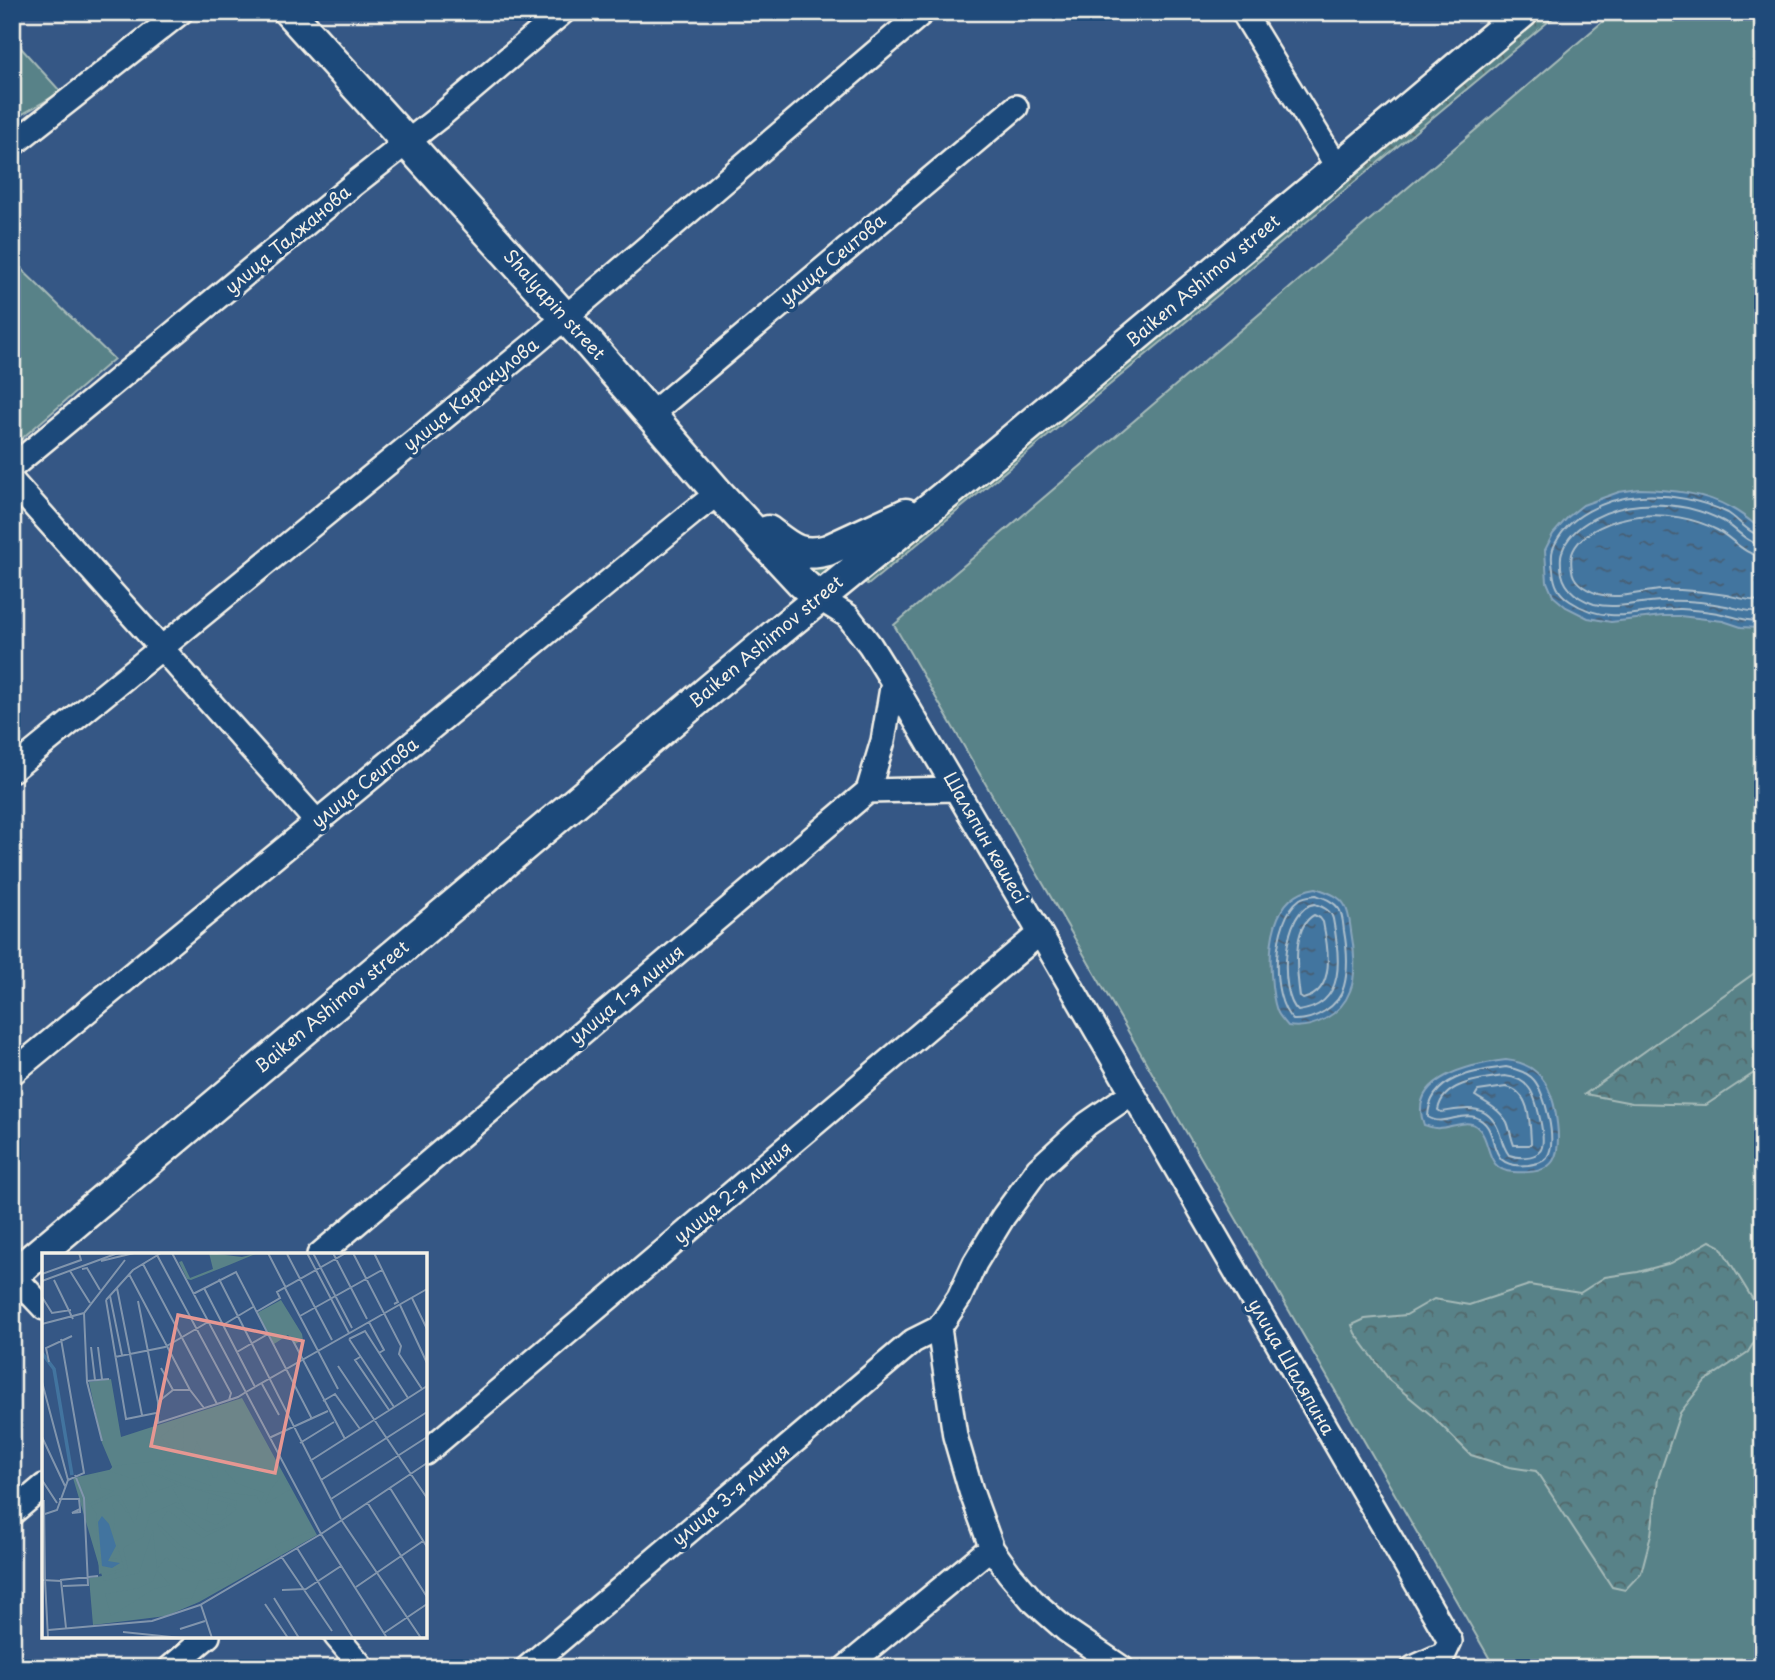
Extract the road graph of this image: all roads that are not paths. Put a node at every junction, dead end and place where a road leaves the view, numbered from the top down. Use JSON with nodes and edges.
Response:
{"nodes":[{"id":1,"x":181,"y":12,"type":"edge"},
{"id":2,"x":289,"y":12,"type":"edge"},
{"id":3,"x":563,"y":12,"type":"edge"},
{"id":4,"x":923,"y":12,"type":"edge"},
{"id":5,"x":1243,"y":12,"type":"edge"},
{"id":6,"x":1523,"y":12,"type":"edge"},
{"id":7,"x":1016,"y":107,"type":"dead end"},
{"id":8,"x":408,"y":142,"type":"junction"},
{"id":9,"x":12,"y":145,"type":"edge"},
{"id":10,"x":1338,"y":168,"type":"junction"},
{"id":11,"x":565,"y":317,"type":"junction"},
{"id":12,"x":650,"y":415,"type":"junction"},
{"id":13,"x":12,"y":467,"type":"edge"},
{"id":14,"x":12,"y":481,"type":"edge"},
{"id":15,"x":718,"y":493,"type":"junction"},
{"id":16,"x":947,"y":494,"type":"junction"},
{"id":17,"x":819,"y":598,"type":"junction"},
{"id":18,"x":161,"y":648,"type":"junction"},
{"id":19,"x":893,"y":682,"type":"junction"},
{"id":20,"x":12,"y":770,"type":"edge"},
{"id":21,"x":956,"y":789,"type":"junction"},
{"id":22,"x":868,"y":791,"type":"junction"},
{"id":23,"x":317,"y":822,"type":"junction"},
{"id":24,"x":1041,"y":933,"type":"junction"},
{"id":25,"x":12,"y":1073,"type":"edge"},
{"id":26,"x":1132,"y":1093,"type":"junction"},
{"id":27,"x":320,"y":1253,"type":"edge"},
{"id":28,"x":12,"y":1276,"type":"edge"},
{"id":29,"x":42,"y":1306,"type":"edge"},
{"id":30,"x":939,"y":1328,"type":"junction"},
{"id":31,"x":427,"y":1451,"type":"edge"},
{"id":32,"x":42,"y":1488,"type":"edge"},
{"id":33,"x":12,"y":1513,"type":"edge"},
{"id":34,"x":992,"y":1549,"type":"junction"},
{"id":35,"x":206,"y":1638,"type":"edge"},
{"id":36,"x":338,"y":1638,"type":"edge"},
{"id":37,"x":170,"y":1668,"type":"edge"},
{"id":38,"x":363,"y":1668,"type":"edge"},
{"id":39,"x":527,"y":1668,"type":"edge"},
{"id":40,"x":845,"y":1668,"type":"edge"},
{"id":41,"x":1122,"y":1668,"type":"edge"},
{"id":42,"x":1413,"y":1668,"type":"edge"}],
"edges":[{"from":1,"to":9,"type":"street"},
{"from":2,"to":8,"type":"main road","name":"Shalyapin street"},
{"from":3,"to":8,"type":"street","name":"улица Талжанова"},
{"from":4,"to":11,"type":"street","name":"улица Каракулова"},
{"from":5,"to":10,"type":"street"},
{"from":6,"to":10,"type":"main road","name":"Baiken Ashimov street"},
{"from":7,"to":12,"type":"street","name":"улица Сеитова"},
{"from":8,"to":11,"type":"main road","name":"Shalyapin street"},
{"from":8,"to":13,"type":"street","name":"улица Талжанова"},
{"from":10,"to":16,"type":"main road","name":"Baiken Ashimov street"},
{"from":11,"to":12,"type":"main road","name":"Shalyapin street"},
{"from":11,"to":18,"type":"street","name":"улица Каракулова"},
{"from":12,"to":15,"type":"main road","name":"Shalyapin street"},
{"from":14,"to":18,"type":"street"},
{"from":15,"to":16,"type":"main road"},
{"from":15,"to":17,"type":"main road","name":"Shalyapin street"},
{"from":15,"to":23,"type":"street","name":"улица Сеитова"},
{"from":16,"to":17,"type":"main road","name":"Baiken Ashimov street"},
{"from":17,"to":19,"type":"street","name":"Шаляпин көшесі"},
{"from":17,"to":28,"type":"main road","name":"Baiken Ashimov street"},
{"from":18,"to":20,"type":"street","name":"улица Каракулова"},
{"from":18,"to":23,"type":"street"},
{"from":19,"to":21,"type":"street","name":"Шаляпин көшесі"},
{"from":19,"to":22,"type":"street"},
{"from":21,"to":22,"type":"street"},
{"from":21,"to":24,"type":"street","name":"Шаляпин көшесі"},
{"from":22,"to":27,"type":"street","name":"улица 1-я линия"},
{"from":23,"to":25,"type":"street","name":"улица Сеитова"},
{"from":24,"to":26,"type":"street","name":"Шаляпин көшесі"},
{"from":24,"to":31,"type":"street","name":"улица 2-я линия"},
{"from":26,"to":30,"type":"street"},
{"from":26,"to":42,"type":"street","name":"улица Шаляпина"},
{"from":28,"to":29,"type":"street"},
{"from":30,"to":34,"type":"street"},
{"from":30,"to":39,"type":"street","name":"улица 3-я линия"},
{"from":32,"to":33,"type":"street"},
{"from":34,"to":40,"type":"street"},
{"from":34,"to":41,"type":"street"},
{"from":35,"to":37,"type":"street"},
{"from":36,"to":38,"type":"street"}]}
